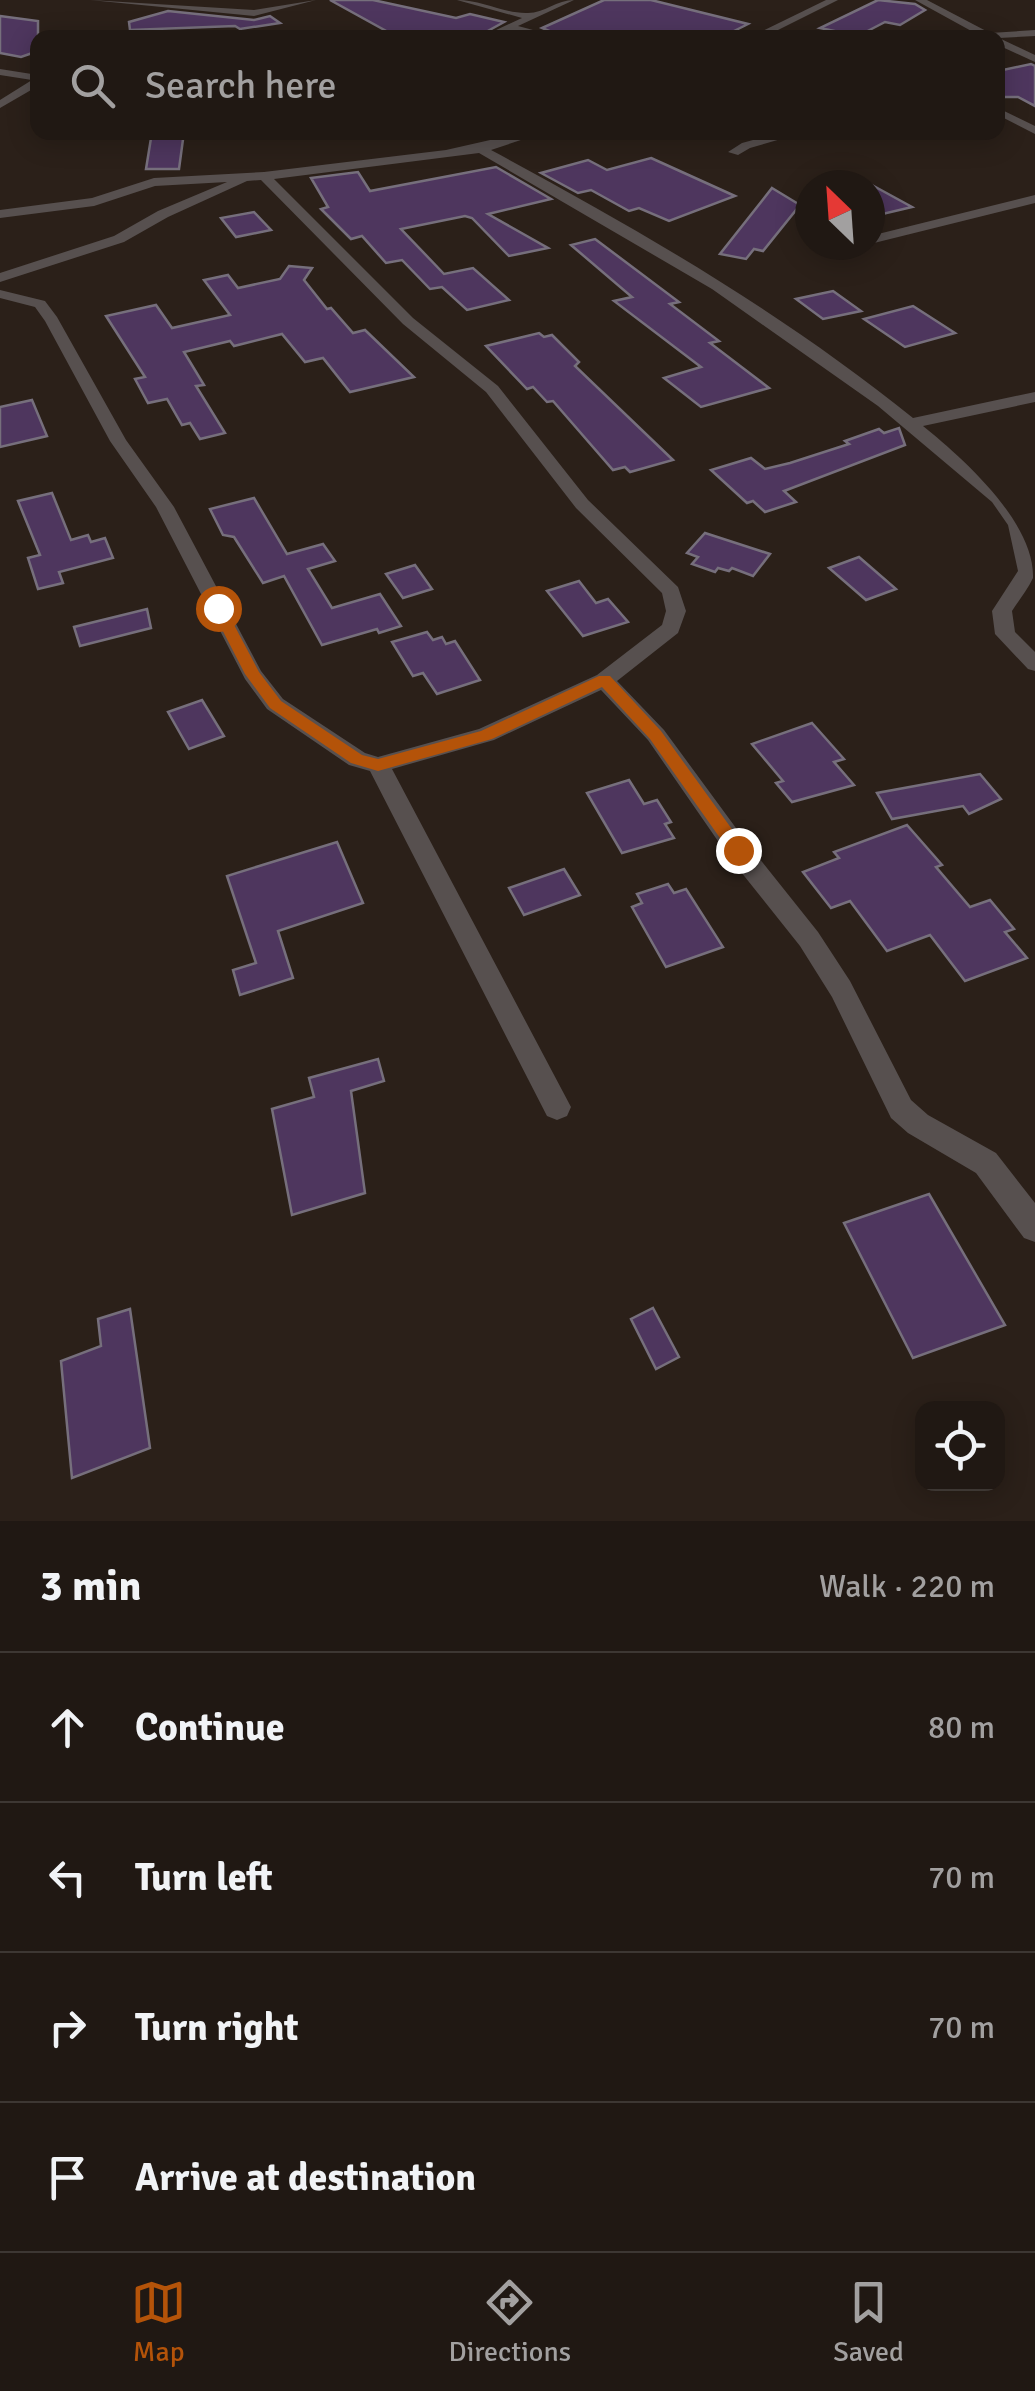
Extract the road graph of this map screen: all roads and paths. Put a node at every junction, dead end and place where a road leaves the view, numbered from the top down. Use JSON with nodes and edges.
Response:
{"nodes":[{"id":1,"x":95,"y":0,"type":"edge"},
{"id":2,"x":312,"y":0,"type":"edge"},
{"id":3,"x":462,"y":0,"type":"edge"},
{"id":4,"x":569,"y":0,"type":"edge"},
{"id":5,"x":833,"y":0,"type":"edge"},
{"id":6,"x":920,"y":0,"type":"edge"},
{"id":7,"x":531,"y":17,"type":"junction"},
{"id":8,"x":508,"y":27,"type":"junction"},
{"id":9,"x":501,"y":30,"type":"edge"},
{"id":10,"x":522,"y":30,"type":"edge"},
{"id":11,"x":770,"y":30,"type":"edge"},
{"id":12,"x":978,"y":30,"type":"edge"},
{"id":13,"x":1035,"y":33,"type":"edge"},
{"id":14,"x":1005,"y":37,"type":"edge"},
{"id":15,"x":1005,"y":44,"type":"edge"},
{"id":16,"x":1035,"y":59,"type":"edge"},
{"id":17,"x":0,"y":72,"type":"edge"},
{"id":18,"x":30,"y":78,"type":"edge"},
{"id":19,"x":30,"y":85,"type":"edge"},
{"id":20,"x":0,"y":105,"type":"edge"},
{"id":21,"x":1005,"y":116,"type":"edge"},
{"id":22,"x":1035,"y":132,"type":"edge"},
{"id":23,"x":513,"y":140,"type":"edge"},
{"id":24,"x":764,"y":140,"type":"edge"},
{"id":25,"x":480,"y":150,"type":"junction"},
{"id":26,"x":734,"y":152,"type":"dead end"},
{"id":27,"x":264,"y":176,"type":"junction"},
{"id":28,"x":244,"y":177,"type":"junction"},
{"id":29,"x":1035,"y":199,"type":"edge"},
{"id":30,"x":0,"y":214,"type":"edge"},
{"id":31,"x":885,"y":236,"type":"edge"},
{"id":32,"x":0,"y":278,"type":"edge"},
{"id":33,"x":0,"y":294,"type":"edge"},
{"id":34,"x":1035,"y":398,"type":"edge"},
{"id":35,"x":911,"y":424,"type":"junction"},
{"id":36,"x":1032,"y":569,"type":"edge"},
{"id":37,"x":1035,"y":664,"type":"edge"},
{"id":38,"x":604,"y":680,"type":"junction"},
{"id":39,"x":378,"y":765,"type":"junction"},
{"id":40,"x":557,"y":1108,"type":"dead end"},
{"id":41,"x":1035,"y":1227,"type":"edge"}],
"edges":[{"from":1,"to":2,"type":"street"},
{"from":3,"to":7,"type":"street"},
{"from":4,"to":7,"type":"street"},
{"from":5,"to":11,"type":"street"},
{"from":6,"to":12,"type":"street"},
{"from":7,"to":8,"type":"street"},
{"from":8,"to":9,"type":"street"},
{"from":8,"to":10,"type":"street"},
{"from":13,"to":14,"type":"street"},
{"from":15,"to":16,"type":"street"},
{"from":17,"to":18,"type":"street"},
{"from":19,"to":20,"type":"street"},
{"from":21,"to":22,"type":"street"},
{"from":23,"to":25,"type":"street"},
{"from":24,"to":26,"type":"street"},
{"from":25,"to":27,"type":"street"},
{"from":25,"to":35,"type":"street"},
{"from":27,"to":28,"type":"street"},
{"from":27,"to":38,"type":"street"},
{"from":28,"to":30,"type":"street"},
{"from":28,"to":32,"type":"street"},
{"from":29,"to":31,"type":"street"},
{"from":33,"to":39,"type":"street"},
{"from":34,"to":35,"type":"street"},
{"from":35,"to":36,"type":"street"},
{"from":36,"to":37,"type":"street"},
{"from":38,"to":39,"type":"street"},
{"from":38,"to":41,"type":"street"},
{"from":39,"to":40,"type":"street"}]}
